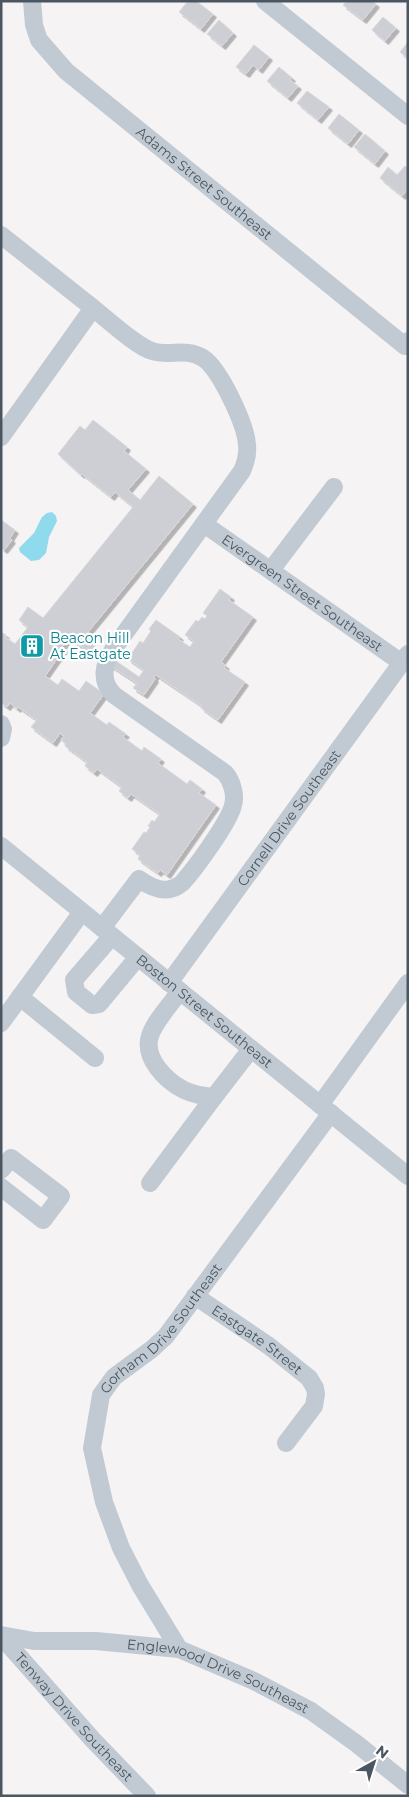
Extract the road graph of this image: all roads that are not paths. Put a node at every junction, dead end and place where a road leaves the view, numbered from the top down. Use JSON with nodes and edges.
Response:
{"nodes":[{"id":1,"x":32,"y":1,"type":"edge"},
{"id":2,"x":264,"y":1,"type":"edge"},
{"id":3,"x":408,"y":116,"type":"edge"},
{"id":4,"x":1,"y":235,"type":"edge"},
{"id":5,"x":93,"y":308,"type":"junction"},
{"id":6,"x":406,"y":343,"type":"edge"},
{"id":7,"x":1,"y":437,"type":"edge"},
{"id":8,"x":334,"y":487,"type":"dead end"},
{"id":9,"x":204,"y":524,"type":"junction"},
{"id":10,"x":271,"y":570,"type":"junction"},
{"id":11,"x":405,"y":658,"type":"edge"},
{"id":12,"x":1,"y":724,"type":"edge"},
{"id":13,"x":1,"y":738,"type":"edge"},
{"id":14,"x":1,"y":846,"type":"edge"},
{"id":15,"x":82,"y":912,"type":"junction"},
{"id":16,"x":107,"y":932,"type":"junction"},
{"id":17,"x":138,"y":957,"type":"junction"},
{"id":18,"x":408,"y":983,"type":"edge"},
{"id":19,"x":175,"y":987,"type":"junction"},
{"id":20,"x":20,"y":997,"type":"junction"},
{"id":21,"x":1,"y":1023,"type":"edge"},
{"id":22,"x":251,"y":1049,"type":"junction"},
{"id":23,"x":95,"y":1058,"type":"dead end"},
{"id":24,"x":214,"y":1097,"type":"junction"},
{"id":25,"x":325,"y":1109,"type":"junction"},
{"id":26,"x":1,"y":1170,"type":"edge"},
{"id":27,"x":408,"y":1176,"type":"edge"},
{"id":28,"x":150,"y":1183,"type":"dead end"},
{"id":29,"x":1,"y":1187,"type":"edge"},
{"id":30,"x":195,"y":1296,"type":"junction"},
{"id":31,"x":286,"y":1444,"type":"dead end"},
{"id":32,"x":1,"y":1636,"type":"edge"},
{"id":33,"x":179,"y":1649,"type":"junction"},
{"id":34,"x":408,"y":1785,"type":"edge"},
{"id":35,"x":147,"y":1796,"type":"edge"}],
"edges":[{"from":1,"to":6,"type":"street","name":"Adams Street Southeast"},
{"from":2,"to":3,"type":"street"},
{"from":4,"to":5,"type":"street"},
{"from":5,"to":7,"type":"street"},
{"from":5,"to":9,"type":"street"},
{"from":8,"to":10,"type":"street"},
{"from":9,"to":10,"type":"street","name":"Evergreen Street Southeast"},
{"from":9,"to":16,"type":"street"},
{"from":10,"to":11,"type":"street","name":"Evergreen Street Southeast"},
{"from":11,"to":19,"type":"street","name":"Cornell Drive Southeast"},
{"from":12,"to":13,"type":"street"},
{"from":14,"to":15,"type":"street","name":"Boston Street Southeast"},
{"from":15,"to":16,"type":"street","name":"Boston Street Southeast"},
{"from":15,"to":20,"type":"street"},
{"from":16,"to":17,"type":"street","name":"Boston Street Southeast"},
{"from":16,"to":17,"type":"street"},
{"from":17,"to":19,"type":"street","name":"Boston Street Southeast"},
{"from":18,"to":25,"type":"street","name":"Gorham Drive Southeast"},
{"from":19,"to":22,"type":"street","name":"Boston Street Southeast"},
{"from":19,"to":24,"type":"street","name":"Cornell Drive Southeast"},
{"from":20,"to":21,"type":"street"},
{"from":20,"to":23,"type":"street"},
{"from":22,"to":24,"type":"street"},
{"from":22,"to":25,"type":"street","name":"Boston Street Southeast"},
{"from":24,"to":28,"type":"street"},
{"from":25,"to":27,"type":"street","name":"Boston Street Southeast"},
{"from":25,"to":30,"type":"street","name":"Gorham Drive Southeast"},
{"from":26,"to":29,"type":"street"},
{"from":30,"to":31,"type":"street","name":"Eastgate Street"},
{"from":30,"to":33,"type":"street","name":"Gorham Drive Southeast"},
{"from":32,"to":33,"type":"street","name":"Englewood Drive Southeast"},
{"from":32,"to":35,"type":"street","name":"Tenway Drive Southeast"},
{"from":33,"to":34,"type":"street","name":"Englewood Drive Southeast"}]}
